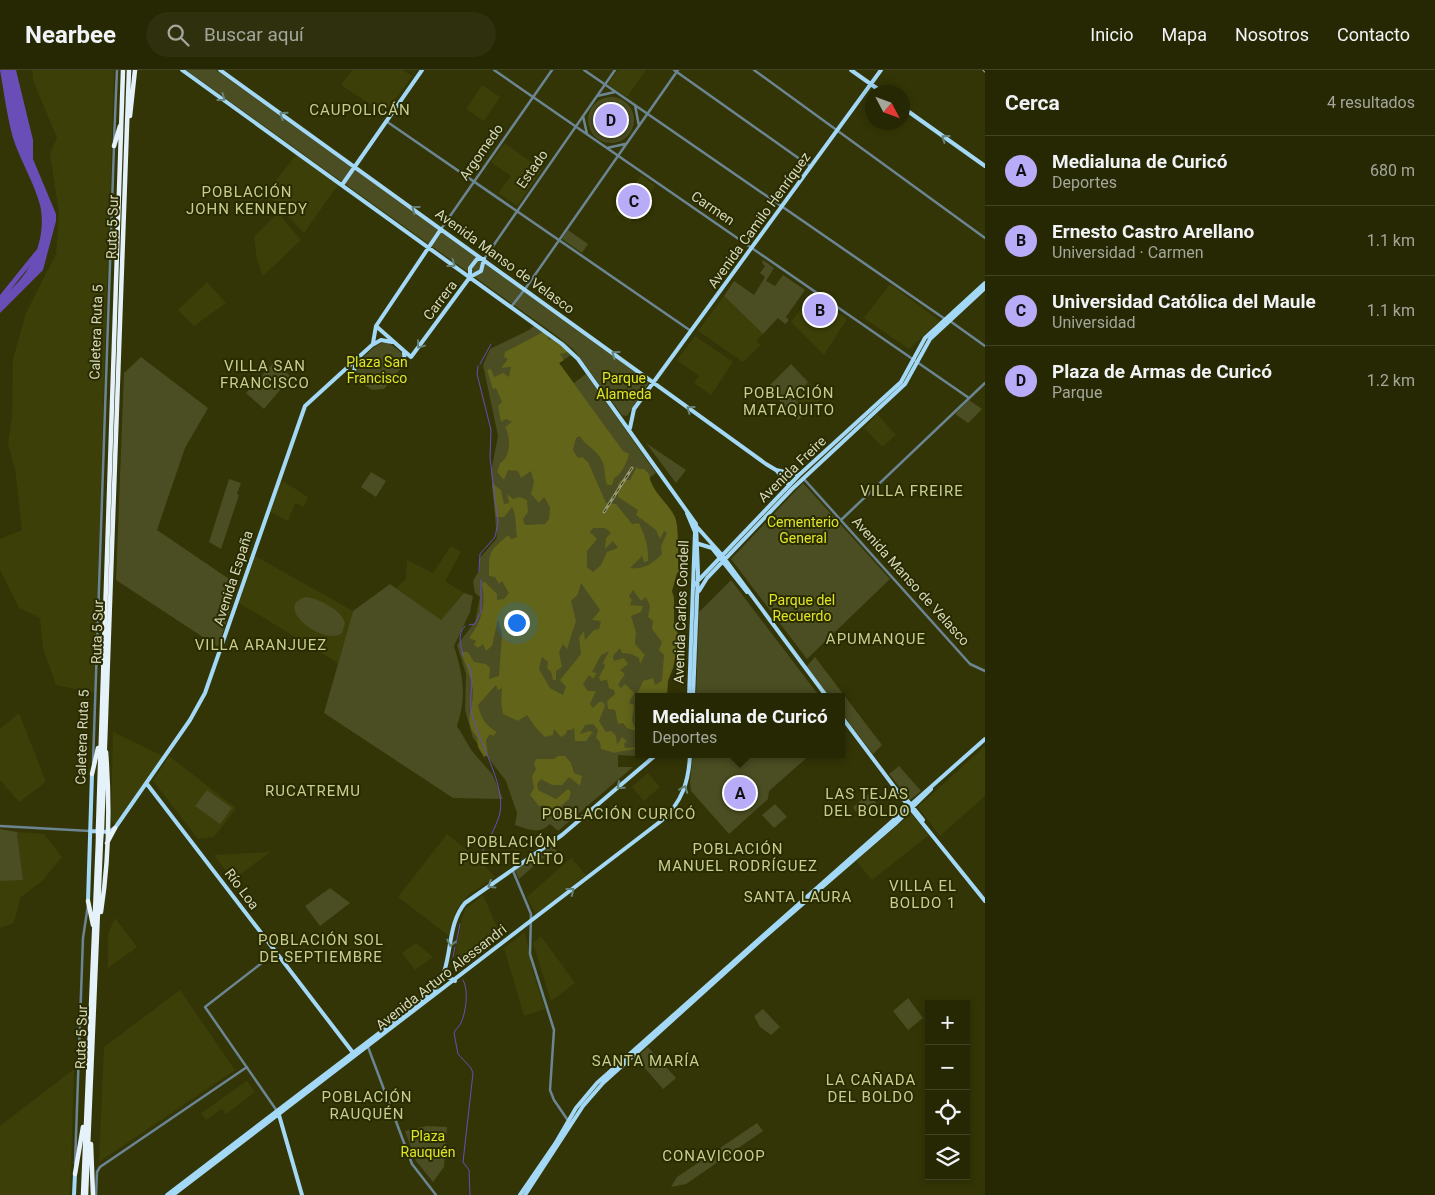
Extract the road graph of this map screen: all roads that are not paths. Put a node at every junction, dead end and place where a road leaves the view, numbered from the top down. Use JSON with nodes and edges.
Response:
{"nodes":[{"id":1,"x":117,"y":70,"type":"edge"},
{"id":2,"x":123,"y":70,"type":"edge"},
{"id":3,"x":129,"y":70,"type":"edge"},
{"id":4,"x":135,"y":70,"type":"edge"},
{"id":5,"x":182,"y":70,"type":"edge"},
{"id":6,"x":220,"y":70,"type":"edge"},
{"id":7,"x":422,"y":70,"type":"edge"},
{"id":8,"x":494,"y":70,"type":"edge"},
{"id":9,"x":552,"y":70,"type":"edge"},
{"id":10,"x":584,"y":70,"type":"edge"},
{"id":11,"x":615,"y":70,"type":"edge"},
{"id":12,"x":754,"y":70,"type":"edge"},
{"id":13,"x":851,"y":70,"type":"edge"},
{"id":14,"x":881,"y":70,"type":"edge"},
{"id":15,"x":676,"y":71,"type":"edge"},
{"id":16,"x":605,"y":84,"type":"junction"},
{"id":17,"x":871,"y":84,"type":"junction"},
{"id":18,"x":615,"y":92,"type":"junction"},
{"id":19,"x":597,"y":96,"type":"junction"},
{"id":20,"x":533,"y":97,"type":"junction"},
{"id":21,"x":635,"y":105,"type":"junction"},
{"id":22,"x":910,"y":113,"type":"edge"},
{"id":23,"x":647,"y":114,"type":"junction"},
{"id":24,"x":583,"y":116,"type":"junction"},
{"id":25,"x":122,"y":117,"type":"junction"},
{"id":26,"x":386,"y":121,"type":"junction"},
{"id":27,"x":576,"y":126,"type":"junction"},
{"id":28,"x":639,"y":126,"type":"junction"},
{"id":29,"x":837,"y":131,"type":"junction"},
{"id":30,"x":587,"y":134,"type":"junction"},
{"id":31,"x":127,"y":138,"type":"junction"},
{"id":32,"x":626,"y":143,"type":"junction"},
{"id":33,"x":114,"y":146,"type":"junction"},
{"id":34,"x":607,"y":148,"type":"junction"},
{"id":35,"x":618,"y":155,"type":"junction"},
{"id":36,"x":355,"y":166,"type":"junction"},
{"id":37,"x":985,"y":166,"type":"edge"},
{"id":38,"x":811,"y":167,"type":"junction"},
{"id":39,"x":474,"y":182,"type":"junction"},
{"id":40,"x":342,"y":185,"type":"junction"},
{"id":41,"x":783,"y":206,"type":"junction"},
{"id":42,"x":517,"y":211,"type":"junction"},
{"id":43,"x":441,"y":229,"type":"junction"},
{"id":44,"x":985,"y":238,"type":"edge"},
{"id":45,"x":559,"y":240,"type":"junction"},
{"id":46,"x":429,"y":248,"type":"junction"},
{"id":47,"x":752,"y":248,"type":"junction"},
{"id":48,"x":484,"y":259,"type":"junction"},
{"id":49,"x":470,"y":277,"type":"junction"},
{"id":50,"x":985,"y":283,"type":"edge"},
{"id":51,"x":985,"y":288,"type":"edge"},
{"id":52,"x":525,"y":289,"type":"junction"},
{"id":53,"x":511,"y":307,"type":"junction"},
{"id":54,"x":947,"y":320,"type":"junction"},
{"id":55,"x":376,"y":326,"type":"junction"},
{"id":56,"x":692,"y":331,"type":"junction"},
{"id":57,"x":392,"y":342,"type":"junction"},
{"id":58,"x":372,"y":345,"type":"junction"},
{"id":59,"x":985,"y":346,"type":"edge"},
{"id":60,"x":404,"y":352,"type":"junction"},
{"id":61,"x":357,"y":358,"type":"junction"},
{"id":62,"x":915,"y":360,"type":"junction"},
{"id":63,"x":405,"y":365,"type":"dead end"},
{"id":64,"x":354,"y":372,"type":"dead end"},
{"id":65,"x":654,"y":383,"type":"junction"},
{"id":66,"x":985,"y":383,"type":"edge"},
{"id":67,"x":969,"y":398,"type":"junction"},
{"id":68,"x":620,"y":416,"type":"junction"},
{"id":69,"x":630,"y":418,"type":"junction"},
{"id":70,"x":630,"y":430,"type":"junction"},
{"id":71,"x":776,"y":470,"type":"junction"},
{"id":72,"x":801,"y":477,"type":"junction"},
{"id":73,"x":789,"y":485,"type":"junction"},
{"id":74,"x":686,"y":510,"type":"junction"},
{"id":75,"x":841,"y":520,"type":"junction"},
{"id":76,"x":697,"y":527,"type":"junction"},
{"id":77,"x":694,"y":538,"type":"junction"},
{"id":78,"x":699,"y":544,"type":"junction"},
{"id":79,"x":720,"y":556,"type":"junction"},
{"id":80,"x":723,"y":560,"type":"junction"},
{"id":81,"x":698,"y":578,"type":"junction"},
{"id":82,"x":694,"y":584,"type":"junction"},
{"id":83,"x":698,"y":593,"type":"junction"},
{"id":84,"x":985,"y":671,"type":"edge"},
{"id":85,"x":689,"y":693,"type":"edge"},
{"id":86,"x":693,"y":693,"type":"edge"},
{"id":87,"x":824,"y":693,"type":"edge"},
{"id":88,"x":845,"y":721,"type":"edge"},
{"id":89,"x":102,"y":726,"type":"junction"},
{"id":90,"x":985,"y":739,"type":"edge"},
{"id":91,"x":652,"y":758,"type":"edge"},
{"id":92,"x":689,"y":758,"type":"edge"},
{"id":93,"x":92,"y":774,"type":"junction"},
{"id":94,"x":147,"y":784,"type":"junction"},
{"id":95,"x":911,"y":806,"type":"junction"},
{"id":96,"x":107,"y":823,"type":"junction"},
{"id":97,"x":0,"y":826,"type":"edge"},
{"id":98,"x":116,"y":827,"type":"junction"},
{"id":99,"x":90,"y":831,"type":"junction"},
{"id":100,"x":107,"y":832,"type":"junction"},
{"id":101,"x":99,"y":840,"type":"junction"},
{"id":102,"x":106,"y":844,"type":"junction"},
{"id":103,"x":513,"y":871,"type":"junction"},
{"id":104,"x":985,"y":900,"type":"edge"},
{"id":105,"x":88,"y":901,"type":"junction"},
{"id":106,"x":532,"y":921,"type":"junction"},
{"id":107,"x":94,"y":931,"type":"junction"},
{"id":108,"x":97,"y":940,"type":"junction"},
{"id":109,"x":276,"y":952,"type":"junction"},
{"id":110,"x":445,"y":970,"type":"junction"},
{"id":111,"x":455,"y":981,"type":"junction"},
{"id":112,"x":433,"y":992,"type":"junction"},
{"id":113,"x":431,"y":1000,"type":"junction"},
{"id":114,"x":368,"y":1047,"type":"junction"},
{"id":115,"x":355,"y":1054,"type":"junction"},
{"id":116,"x":247,"y":1067,"type":"junction"},
{"id":117,"x":86,"y":1108,"type":"junction"},
{"id":118,"x":278,"y":1113,"type":"junction"},
{"id":119,"x":89,"y":1120,"type":"junction"},
{"id":120,"x":568,"y":1121,"type":"junction"},
{"id":121,"x":571,"y":1125,"type":"junction"},
{"id":122,"x":75,"y":1174,"type":"junction"},
{"id":123,"x":74,"y":1195,"type":"edge"},
{"id":124,"x":85,"y":1195,"type":"edge"},
{"id":125,"x":94,"y":1195,"type":"edge"},
{"id":126,"x":167,"y":1195,"type":"edge"},
{"id":127,"x":173,"y":1195,"type":"edge"},
{"id":128,"x":302,"y":1195,"type":"edge"},
{"id":129,"x":436,"y":1195,"type":"edge"},
{"id":130,"x":520,"y":1195,"type":"edge"},
{"id":131,"x":525,"y":1195,"type":"edge"}],
"edges":[{"from":1,"to":33,"type":"street","name":"Caletera Ruta 5"},
{"from":2,"to":25,"type":"highway","name":"Ruta 5 Sur"},
{"from":3,"to":31,"type":"highway","name":"Ruta 5 Sur"},
{"from":4,"to":31,"type":"highway"},
{"from":5,"to":40,"type":"main road","one_way":true},
{"from":36,"to":6,"type":"main road","name":"Avenida Manso de Velasco","one_way":true},
{"from":7,"to":26,"type":"main road"},
{"from":8,"to":20,"type":"street","name":"Carmen"},
{"from":9,"to":20,"type":"street","name":"Argomedo"},
{"from":10,"to":16,"type":"street"},
{"from":11,"to":16,"type":"street","name":"Estado"},
{"from":12,"to":29,"type":"street"},
{"from":13,"to":17,"type":"main road"},
{"from":14,"to":17,"type":"main road","name":"Avenida Camilo Henríquez"},
{"from":15,"to":23,"type":"street"},
{"from":15,"to":38,"type":"street"},
{"from":16,"to":18,"type":"street"},
{"from":16,"to":19,"type":"street","name":"Estado"},
{"from":17,"to":29,"type":"main road","name":"Avenida Camilo Henríquez"},
{"from":18,"to":19,"type":"street"},
{"from":18,"to":21,"type":"street"},
{"from":19,"to":24,"type":"street","name":"Estado"},
{"from":20,"to":27,"type":"street","name":"Carmen"},
{"from":20,"to":39,"type":"street","name":"Argomedo"},
{"from":21,"to":23,"type":"street"},
{"from":21,"to":28,"type":"street"},
{"from":37,"to":22,"type":"main road","one_way":true},
{"from":23,"to":28,"type":"street"},
{"from":23,"to":41,"type":"street"},
{"from":24,"to":27,"type":"street","name":"Estado"},
{"from":24,"to":30,"type":"street"},
{"from":25,"to":33,"type":"highway"},
{"from":25,"to":89,"type":"highway","name":"Ruta 5 Sur"},
{"from":26,"to":36,"type":"main road"},
{"from":26,"to":39,"type":"street"},
{"from":27,"to":30,"type":"street","name":"Carmen"},
{"from":27,"to":42,"type":"street","name":"Estado"},
{"from":28,"to":32,"type":"street"},
{"from":29,"to":38,"type":"main road","name":"Avenida Camilo Henríquez"},
{"from":29,"to":44,"type":"street"},
{"from":30,"to":34,"type":"street","name":"Carmen"},
{"from":31,"to":89,"type":"highway","name":"Ruta 5 Sur"},
{"from":32,"to":34,"type":"street"},
{"from":32,"to":35,"type":"street"},
{"from":33,"to":93,"type":"street","name":"Caletera Ruta 5"},
{"from":34,"to":35,"type":"street","name":"Carmen"},
{"from":35,"to":45,"type":"street"},
{"from":35,"to":47,"type":"street","name":"Carmen"},
{"from":36,"to":40,"type":"main road"},
{"from":43,"to":36,"type":"main road","name":"Avenida Manso de Velasco","one_way":true},
{"from":38,"to":41,"type":"main road","name":"Avenida Camilo Henríquez"},
{"from":39,"to":42,"type":"street"},
{"from":39,"to":43,"type":"street","name":"Argomedo"},
{"from":40,"to":46,"type":"main road"},
{"from":41,"to":47,"type":"main road","name":"Avenida Camilo Henríquez"},
{"from":41,"to":54,"type":"street"},
{"from":42,"to":45,"type":"street"},
{"from":42,"to":48,"type":"street","name":"Estado"},
{"from":43,"to":46,"type":"main road","name":"Argomedo"},
{"from":43,"to":48,"type":"main road","name":"Avenida Manso de Velasco"},
{"from":45,"to":52,"type":"street"},
{"from":45,"to":56,"type":"street"},
{"from":46,"to":49,"type":"main road","one_way":true},
{"from":46,"to":55,"type":"main road","name":"Argomedo"},
{"from":47,"to":56,"type":"main road","name":"Avenida Camilo Henríquez"},
{"from":47,"to":62,"type":"street","name":"Carmen"},
{"from":48,"to":49,"type":"main road","name":"Carrera"},
{"from":48,"to":49,"type":"main road","name":"Estado"},
{"from":48,"to":52,"type":"main road","name":"Avenida Manso de Velasco"},
{"from":49,"to":53,"type":"main road"},
{"from":49,"to":60,"type":"main road","name":"Carrera","one_way":true},
{"from":50,"to":54,"type":"main road","name":"Avenida Freire"},
{"from":51,"to":54,"type":"main road","name":"Avenida Freire"},
{"from":52,"to":53,"type":"street"},
{"from":65,"to":52,"type":"main road","name":"Avenida Manso de Velasco","one_way":true},
{"from":53,"to":68,"type":"main road"},
{"from":54,"to":59,"type":"street"},
{"from":54,"to":62,"type":"main road","name":"Avenida Freire"},
{"from":55,"to":57,"type":"main road"},
{"from":55,"to":58,"type":"main road"},
{"from":56,"to":65,"type":"main road","name":"Avenida Camilo Henríquez"},
{"from":57,"to":58,"type":"main road"},
{"from":57,"to":60,"type":"main road"},
{"from":58,"to":61,"type":"main road","name":"Avenida España"},
{"from":60,"to":63,"type":"main road"},
{"from":61,"to":64,"type":"main road"},
{"from":61,"to":94,"type":"main road","name":"Avenida España"},
{"from":62,"to":67,"type":"street","name":"Carmen"},
{"from":62,"to":72,"type":"main road","name":"Avenida Freire"},
{"from":65,"to":69,"type":"main road","name":"Avenida Camilo Henríquez"},
{"from":71,"to":65,"type":"main road","name":"Avenida Manso de Velasco","one_way":true},
{"from":66,"to":67,"type":"street"},
{"from":67,"to":75,"type":"street"},
{"from":68,"to":69,"type":"main road"},
{"from":68,"to":70,"type":"main road"},
{"from":69,"to":70,"type":"main road"},
{"from":70,"to":74,"type":"main road"},
{"from":71,"to":72,"type":"main road","name":"Avenida Manso de Velasco"},
{"from":71,"to":73,"type":"main road","name":"Avenida Manso de Velasco"},
{"from":72,"to":73,"type":"main road","name":"Avenida Freire"},
{"from":72,"to":75,"type":"street","name":"Avenida Manso de Velasco"},
{"from":72,"to":80,"type":"main road","name":"Avenida Freire"},
{"from":73,"to":79,"type":"main road","name":"Avenida Freire"},
{"from":74,"to":76,"type":"main road","name":"Avenida Carlos Condell"},
{"from":74,"to":77,"type":"main road","name":"Avenida Carlos Condell"},
{"from":75,"to":84,"type":"street","name":"Avenida Manso de Velasco"},
{"from":76,"to":78,"type":"main road","name":"Avenida Carlos Condell"},
{"from":76,"to":79,"type":"main road"},
{"from":77,"to":78,"type":"main road"},
{"from":77,"to":82,"type":"main road","name":"Avenida Carlos Condell"},
{"from":78,"to":79,"type":"main road"},
{"from":78,"to":81,"type":"main road","name":"Avenida Carlos Condell"},
{"from":79,"to":80,"type":"main road"},
{"from":79,"to":81,"type":"main road","name":"Avenida Freire"},
{"from":80,"to":83,"type":"main road","name":"Avenida Freire"},
{"from":80,"to":87,"type":"main road"},
{"from":81,"to":82,"type":"main road","name":"Avenida Freire"},
{"from":81,"to":83,"type":"main road","name":"Avenida Carlos Condell"},
{"from":82,"to":85,"type":"main road","name":"Avenida Carlos Condell"},
{"from":83,"to":86,"type":"main road","name":"Avenida Carlos Condell"},
{"from":88,"to":95,"type":"main road"},
{"from":89,"to":93,"type":"highway"},
{"from":89,"to":96,"type":"highway"},
{"from":89,"to":101,"type":"highway","name":"Ruta 5 Sur","bridge":true},
{"from":90,"to":95,"type":"main road"},
{"from":91,"to":103,"type":"main road","one_way":true},
{"from":106,"to":92,"type":"main road","name":"Avenida Arturo Alessandri","one_way":true},
{"from":93,"to":99,"type":"main road","name":"Caletera Ruta 5"},
{"from":94,"to":98,"type":"main road","name":"Avenida España"},
{"from":94,"to":109,"type":"main road","name":"Río Loa"},
{"from":95,"to":104,"type":"main road"},
{"from":95,"to":120,"type":"main road"},
{"from":95,"to":121,"type":"main road"},
{"from":96,"to":98,"type":"highway"},
{"from":96,"to":100,"type":"highway"},
{"from":97,"to":99,"type":"street"},
{"from":98,"to":100,"type":"main road","name":"Avenida España"},
{"from":98,"to":102,"type":"highway"},
{"from":99,"to":100,"type":"main road","name":"Avenida España"},
{"from":99,"to":105,"type":"main road","name":"Caletera Ruta 5"},
{"from":100,"to":102,"type":"highway"},
{"from":101,"to":107,"type":"highway","name":"Ruta 5 Sur"},
{"from":101,"to":108,"type":"highway","name":"Ruta 5 Sur"},
{"from":102,"to":108,"type":"highway"},
{"from":103,"to":106,"type":"street"},
{"from":103,"to":110,"type":"main road","one_way":true},
{"from":105,"to":107,"type":"highway"},
{"from":105,"to":122,"type":"street","name":"Caletera Ruta 5"},
{"from":106,"to":111,"type":"main road","name":"Avenida Arturo Alessandri"},
{"from":106,"to":120,"type":"street"},
{"from":107,"to":117,"type":"highway","name":"Ruta 5 Sur"},
{"from":108,"to":119,"type":"highway","name":"Ruta 5 Sur"},
{"from":109,"to":115,"type":"main road","name":"Río Loa"},
{"from":109,"to":116,"type":"street"},
{"from":110,"to":111,"type":"main road"},
{"from":110,"to":112,"type":"main road"},
{"from":111,"to":113,"type":"main road","name":"Avenida Arturo Alessandri"},
{"from":112,"to":113,"type":"main road"},
{"from":112,"to":115,"type":"main road","name":"Avenida Arturo Alessandri"},
{"from":113,"to":114,"type":"main road","name":"Avenida Arturo Alessandri"},
{"from":114,"to":115,"type":"main road","name":"Avenida Arturo Alessandri"},
{"from":114,"to":129,"type":"street"},
{"from":115,"to":118,"type":"main road","name":"Avenida Arturo Alessandri"},
{"from":116,"to":118,"type":"street"},
{"from":116,"to":125,"type":"street"},
{"from":117,"to":122,"type":"highway"},
{"from":117,"to":124,"type":"highway","name":"Ruta 5 Sur"},
{"from":118,"to":126,"type":"main road","name":"Avenida Arturo Alessandri"},
{"from":118,"to":127,"type":"main road","name":"Avenida Arturo Alessandri"},
{"from":118,"to":128,"type":"main road"},
{"from":119,"to":124,"type":"highway","name":"Ruta 5 Sur"},
{"from":119,"to":125,"type":"highway"},
{"from":120,"to":121,"type":"street"},
{"from":120,"to":130,"type":"main road"},
{"from":121,"to":131,"type":"main road"},
{"from":122,"to":123,"type":"main road","name":"Caletera Ruta 5"}]}
